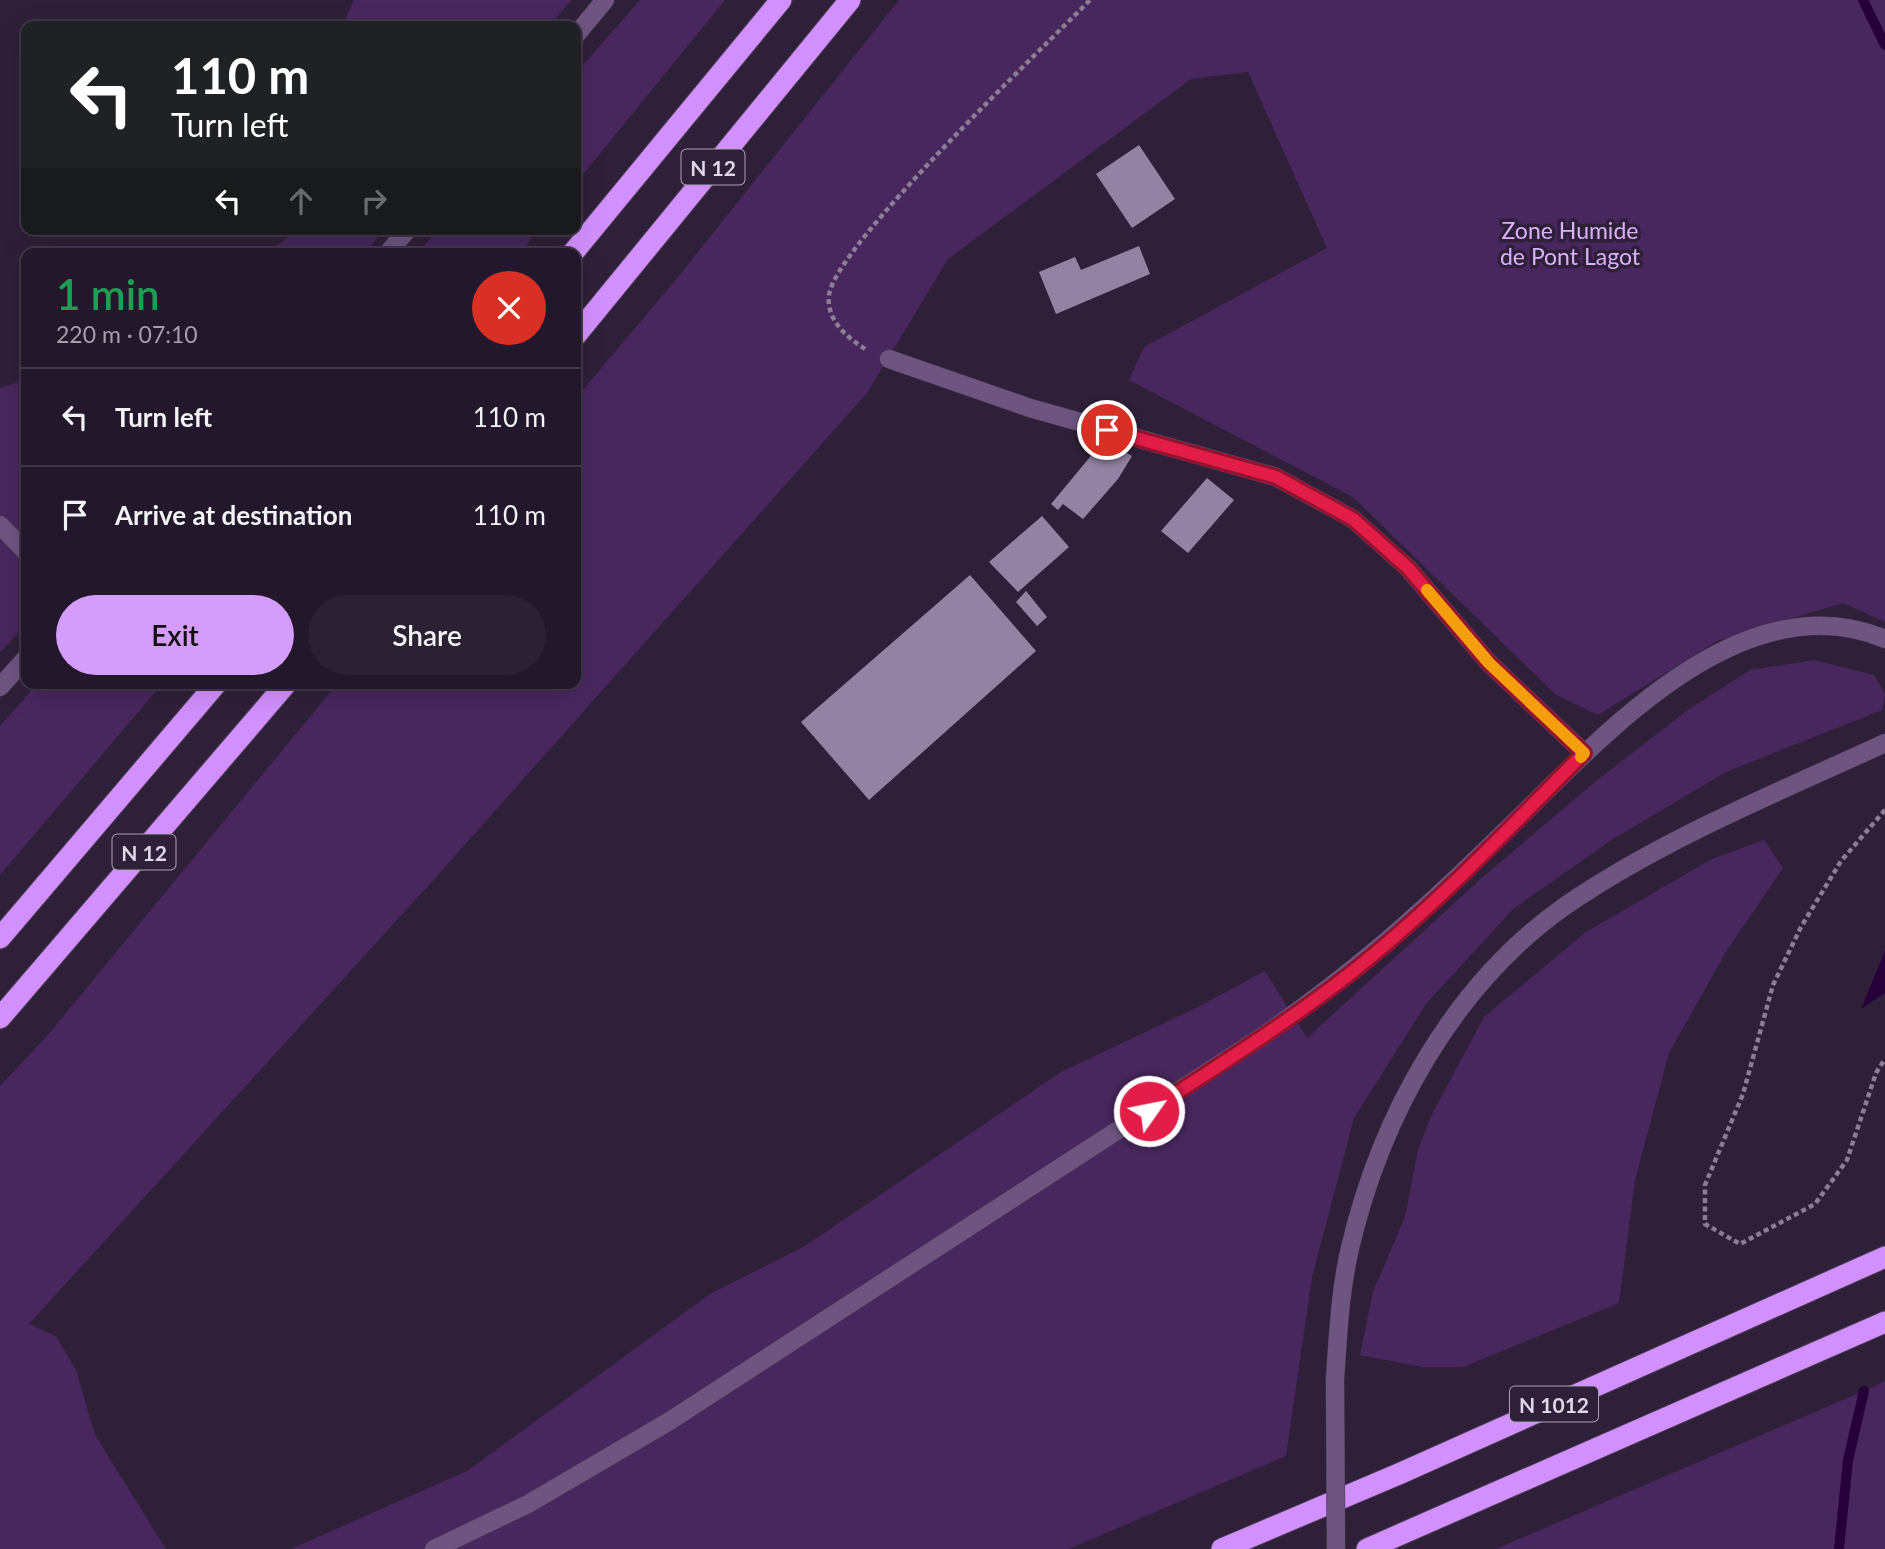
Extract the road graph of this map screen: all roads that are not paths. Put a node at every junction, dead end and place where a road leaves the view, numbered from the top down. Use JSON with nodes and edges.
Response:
{"nodes":[{"id":1,"x":605,"y":0,"type":"edge"},
{"id":2,"x":781,"y":0,"type":"edge"},
{"id":3,"x":850,"y":0,"type":"edge"},
{"id":4,"x":581,"y":29,"type":"edge"},
{"id":5,"x":577,"y":248,"type":"edge"},
{"id":6,"x":581,"y":329,"type":"edge"},
{"id":7,"x":889,"y":359,"type":"road end"},
{"id":8,"x":0,"y":525,"type":"edge"},
{"id":9,"x":21,"y":547,"type":"edge"},
{"id":10,"x":1885,"y":639,"type":"edge"},
{"id":11,"x":21,"y":664,"type":"edge"},
{"id":12,"x":0,"y":687,"type":"edge"},
{"id":13,"x":212,"y":689,"type":"edge"},
{"id":14,"x":282,"y":689,"type":"edge"},
{"id":15,"x":1885,"y":743,"type":"edge"},
{"id":16,"x":1584,"y":753,"type":"junction"},
{"id":17,"x":0,"y":939,"type":"edge"},
{"id":18,"x":0,"y":1018,"type":"edge"},
{"id":19,"x":1885,"y":1256,"type":"edge"},
{"id":20,"x":1885,"y":1322,"type":"edge"},
{"id":21,"x":434,"y":1549,"type":"edge"},
{"id":22,"x":1222,"y":1549,"type":"edge"},
{"id":23,"x":1336,"y":1549,"type":"edge"},
{"id":24,"x":1367,"y":1549,"type":"edge"}],
"edges":[{"from":1,"to":4,"type":"street"},
{"from":2,"to":5,"type":"highway","number":"N 12"},
{"from":3,"to":6,"type":"highway","number":"N 12"},
{"from":7,"to":16,"type":"street"},
{"from":8,"to":9,"type":"street"},
{"from":10,"to":16,"type":"street"},
{"from":11,"to":12,"type":"street"},
{"from":13,"to":17,"type":"highway","number":"N 12"},
{"from":14,"to":18,"type":"highway","number":"N 12"},
{"from":15,"to":23,"type":"street","bridge":true},
{"from":16,"to":21,"type":"street"},
{"from":19,"to":22,"type":"highway","number":"N 1012"},
{"from":20,"to":24,"type":"highway","number":"N 1012"}]}
